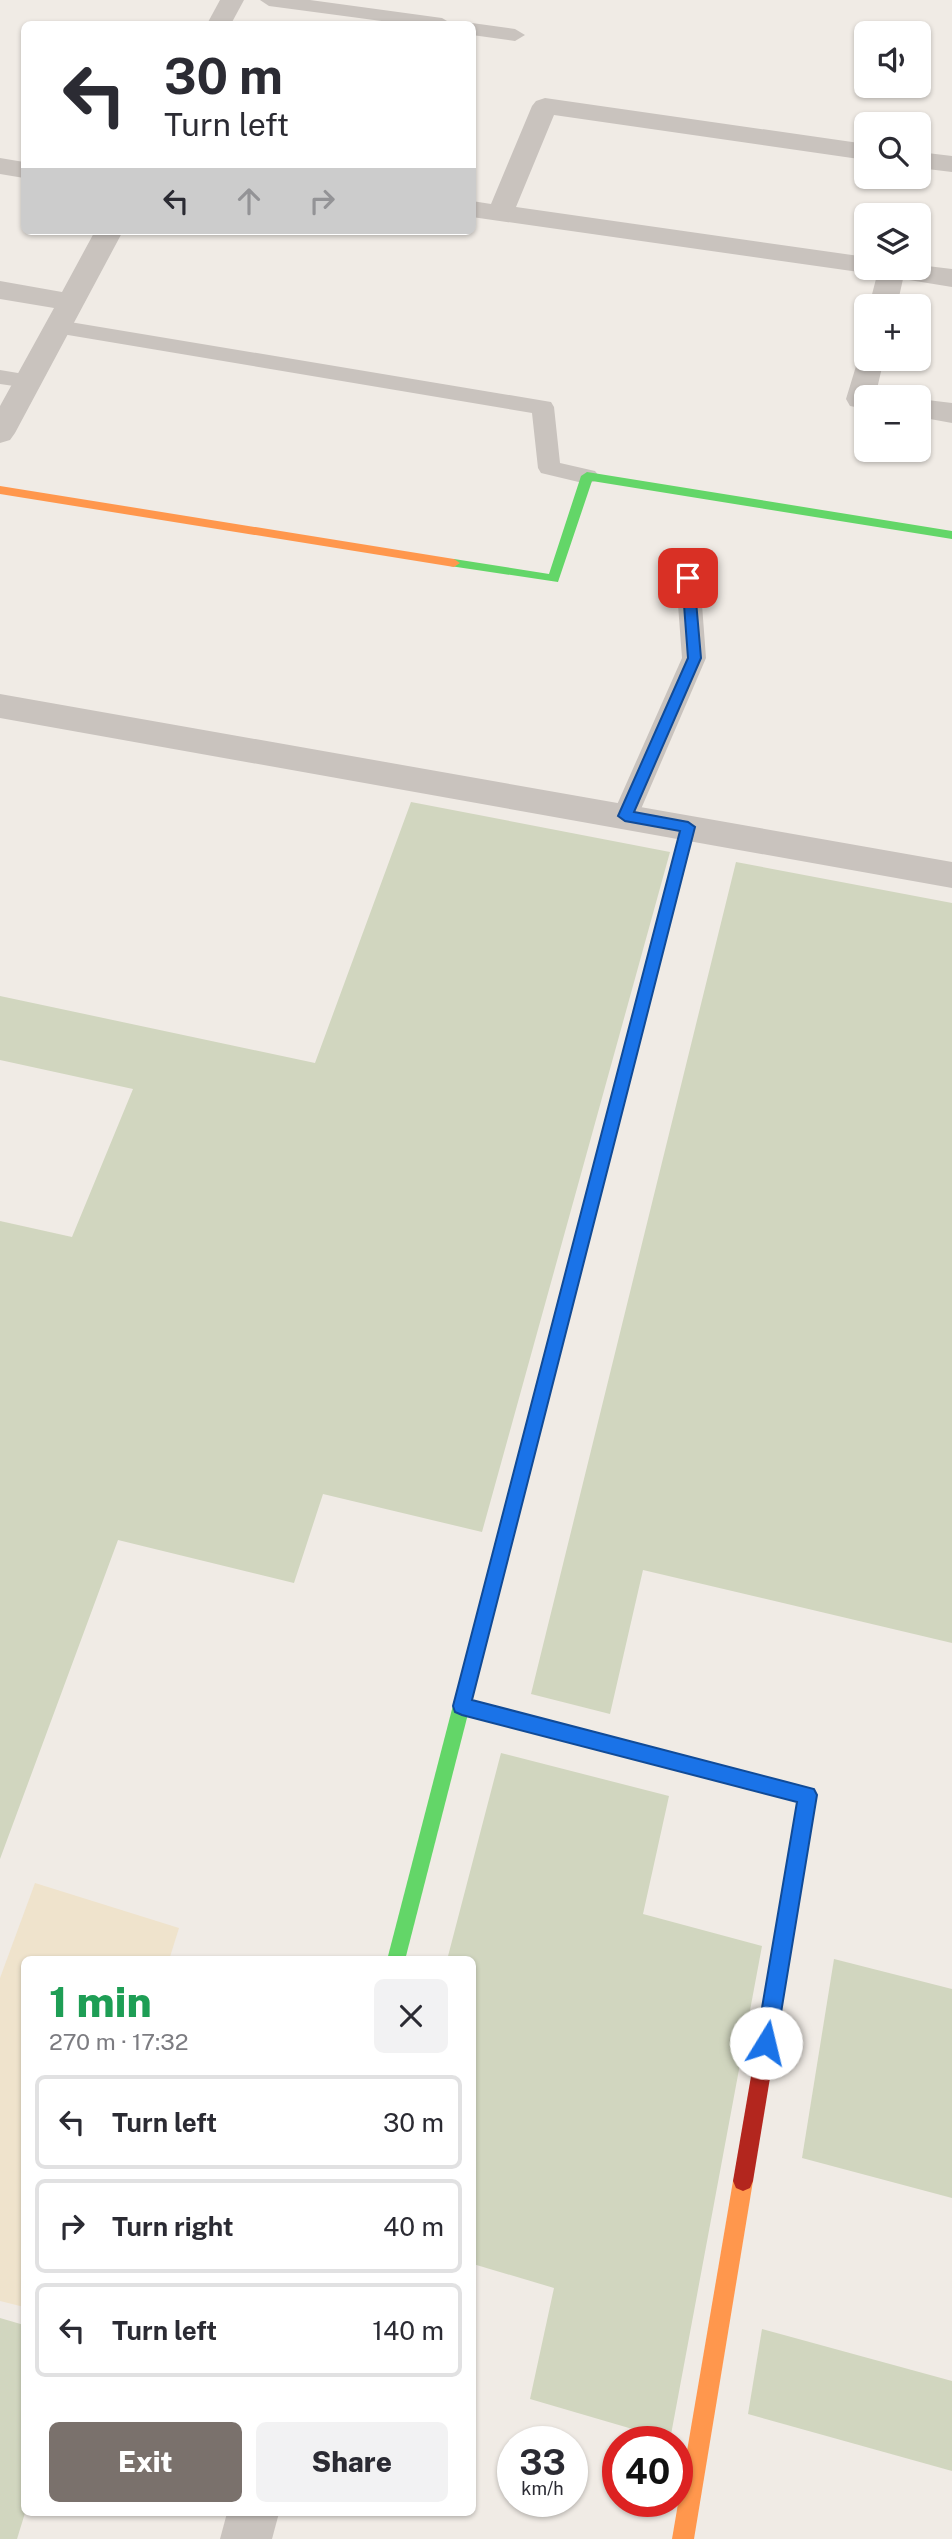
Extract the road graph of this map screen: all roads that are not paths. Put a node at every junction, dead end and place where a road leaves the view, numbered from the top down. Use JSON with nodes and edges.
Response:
{"nodes":[{"id":1,"x":232,"y":0,"type":"edge"},
{"id":2,"x":269,"y":0,"type":"edge"},
{"id":3,"x":221,"y":21,"type":"edge"},
{"id":4,"x":420,"y":21,"type":"edge"},
{"id":5,"x":476,"y":30,"type":"edge"},
{"id":6,"x":515,"y":35,"type":"dead end"},
{"id":7,"x":854,"y":150,"type":"edge"},
{"id":8,"x":931,"y":161,"type":"edge"},
{"id":9,"x":952,"y":164,"type":"edge"},
{"id":10,"x":0,"y":166,"type":"edge"},
{"id":11,"x":21,"y":170,"type":"edge"},
{"id":12,"x":476,"y":209,"type":"edge"},
{"id":13,"x":501,"y":212,"type":"junction"},
{"id":14,"x":107,"y":235,"type":"edge"},
{"id":15,"x":854,"y":263,"type":"edge"},
{"id":16,"x":931,"y":275,"type":"edge"},
{"id":17,"x":952,"y":278,"type":"edge"},
{"id":18,"x":0,"y":290,"type":"edge"},
{"id":19,"x":71,"y":302,"type":"junction"},
{"id":20,"x":58,"y":327,"type":"junction"},
{"id":21,"x":0,"y":377,"type":"edge"},
{"id":22,"x":28,"y":381,"type":"junction"},
{"id":23,"x":931,"y":410,"type":"edge"},
{"id":24,"x":952,"y":413,"type":"edge"},
{"id":25,"x":0,"y":433,"type":"edge"},
{"id":26,"x":587,"y":476,"type":"junction"},
{"id":27,"x":0,"y":490,"type":"edge"},
{"id":28,"x":952,"y":535,"type":"edge"},
{"id":29,"x":688,"y":578,"type":"dead end"},
{"id":30,"x":0,"y":706,"type":"edge"},
{"id":31,"x":625,"y":816,"type":"junction"},
{"id":32,"x":688,"y":827,"type":"junction"},
{"id":33,"x":952,"y":875,"type":"edge"},
{"id":34,"x":462,"y":1706,"type":"junction"},
{"id":35,"x":397,"y":1956,"type":"edge"},
{"id":36,"x":252,"y":2516,"type":"edge"},
{"id":37,"x":246,"y":2539,"type":"edge"},
{"id":38,"x":683,"y":2539,"type":"edge"}],
"edges":[{"from":1,"to":3,"type":"street"},
{"from":2,"to":4,"type":"lane"},
{"from":5,"to":6,"type":"lane"},
{"from":7,"to":13,"type":"street"},
{"from":8,"to":9,"type":"street"},
{"from":10,"to":11,"type":"street"},
{"from":12,"to":13,"type":"street"},
{"from":13,"to":15,"type":"street"},
{"from":14,"to":19,"type":"street"},
{"from":16,"to":17,"type":"street"},
{"from":18,"to":19,"type":"street"},
{"from":19,"to":20,"type":"street"},
{"from":20,"to":22,"type":"street"},
{"from":20,"to":26,"type":"lane"},
{"from":21,"to":22,"type":"lane"},
{"from":22,"to":25,"type":"street"},
{"from":23,"to":24,"type":"street"},
{"from":26,"to":27,"type":"street"},
{"from":26,"to":28,"type":"street"},
{"from":29,"to":31,"type":"lane"},
{"from":30,"to":31,"type":"street"},
{"from":31,"to":32,"type":"street"},
{"from":32,"to":33,"type":"street"},
{"from":32,"to":34,"type":"street"},
{"from":34,"to":35,"type":"street"},
{"from":34,"to":38,"type":"street"},
{"from":36,"to":37,"type":"street"}]}
